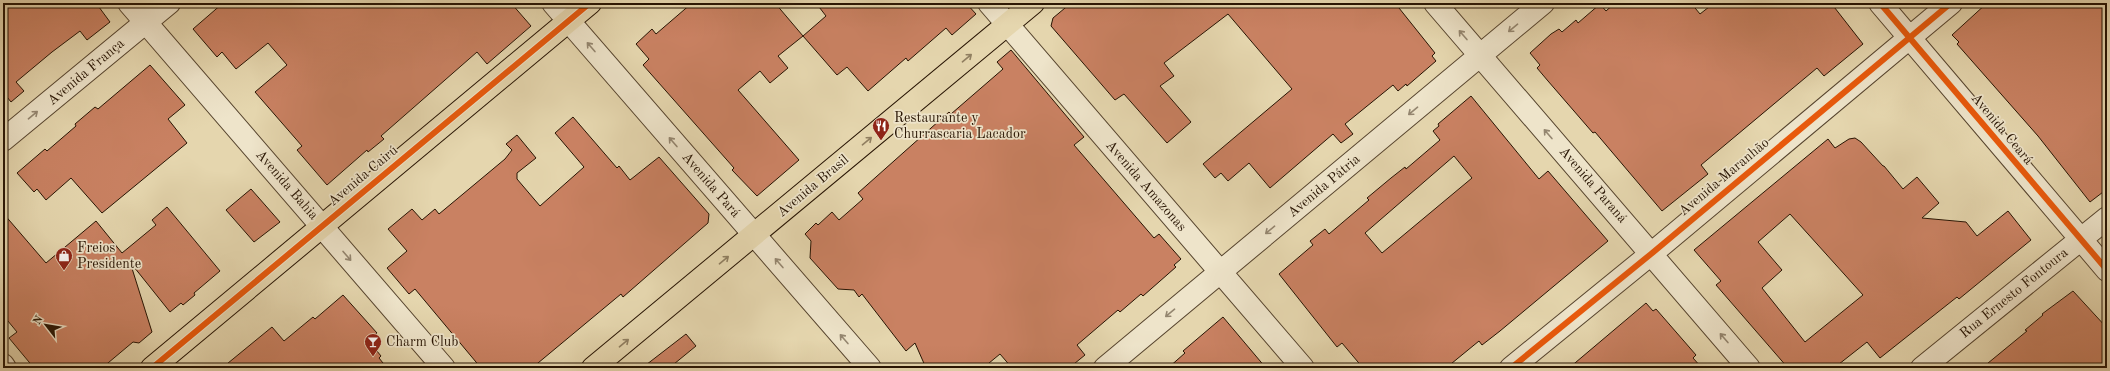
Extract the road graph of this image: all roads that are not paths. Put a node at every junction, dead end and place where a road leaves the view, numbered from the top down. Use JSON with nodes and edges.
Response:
{"nodes":[{"id":1,"x":130,"y":3,"type":"edge"},
{"id":2,"x":169,"y":3,"type":"edge"},
{"id":3,"x":553,"y":3,"type":"edge"},
{"id":4,"x":590,"y":3,"type":"edge"},
{"id":5,"x":989,"y":3,"type":"edge"},
{"id":6,"x":1033,"y":3,"type":"edge"},
{"id":7,"x":1436,"y":3,"type":"edge"},
{"id":8,"x":1543,"y":3,"type":"edge"},
{"id":9,"x":1880,"y":3,"type":"edge"},
{"id":10,"x":1951,"y":3,"type":"edge"},
{"id":11,"x":568,"y":21,"type":"junction"},
{"id":12,"x":146,"y":22,"type":"junction"},
{"id":13,"x":1007,"y":24,"type":"junction"},
{"id":14,"x":1909,"y":37,"type":"junction"},
{"id":15,"x":1480,"y":55,"type":"junction"},
{"id":16,"x":3,"y":140,"type":"edge"},
{"id":17,"x":2107,"y":218,"type":"edge"},
{"id":18,"x":322,"y":226,"type":"junction"},
{"id":19,"x":754,"y":235,"type":"junction"},
{"id":20,"x":2081,"y":239,"type":"junction"},
{"id":21,"x":1651,"y":254,"type":"junction"},
{"id":22,"x":2107,"y":270,"type":"edge"},
{"id":23,"x":1220,"y":272,"type":"junction"},
{"id":24,"x":3,"y":365,"type":"edge"},
{"id":25,"x":5,"y":368,"type":"edge"},
{"id":26,"x":152,"y":368,"type":"edge"},
{"id":27,"x":444,"y":368,"type":"edge"},
{"id":28,"x":594,"y":368,"type":"edge"},
{"id":29,"x":870,"y":368,"type":"edge"},
{"id":30,"x":1105,"y":368,"type":"edge"},
{"id":31,"x":1304,"y":368,"type":"edge"},
{"id":32,"x":1511,"y":368,"type":"edge"},
{"id":33,"x":1750,"y":368,"type":"edge"},
{"id":34,"x":1922,"y":368,"type":"edge"}],
"edges":[{"from":1,"to":12,"type":"street","name":"Avenida Bahia"},
{"from":2,"to":12,"type":"street","name":"Avenida França"},
{"from":3,"to":11,"type":"street","name":"Avenida Pará"},
{"from":4,"to":11,"type":"main road","name":"Avenida Cairú"},
{"from":5,"to":13,"type":"street","name":"Avenida Amazonas"},
{"from":6,"to":13,"type":"main road","name":"Avenida Brasil"},
{"from":15,"to":7,"type":"street","name":"Avenida Paraná","one_way":true},
{"from":8,"to":15,"type":"street","name":"Avenida Pátria","one_way":true},
{"from":9,"to":14,"type":"street","name":"Avenida Ceará"},
{"from":10,"to":14,"type":"street","name":"Avenida Maranhão"},
{"from":11,"to":18,"type":"main road","name":"Avenida Cairú"},
{"from":19,"to":11,"type":"street","name":"Avenida Pará","one_way":true},
{"from":16,"to":12,"type":"street","name":"Avenida França","one_way":true},
{"from":12,"to":18,"type":"street","name":"Avenida Bahia"},
{"from":19,"to":13,"type":"main road","name":"Avenida Brasil","one_way":true},
{"from":13,"to":23,"type":"street","name":"Avenida Amazonas"},
{"from":14,"to":20,"type":"street","name":"Avenida Ceará"},
{"from":14,"to":21,"type":"street","name":"Avenida Maranhão"},
{"from":21,"to":15,"type":"street","name":"Avenida Paraná","one_way":true},
{"from":15,"to":23,"type":"street","name":"Avenida Pátria","one_way":true},
{"from":17,"to":20,"type":"street","name":"Rua Ernesto Fontoura"},
{"from":18,"to":26,"type":"main road","name":"Avenida Cairú"},
{"from":18,"to":27,"type":"street","name":"Avenida Bahia","one_way":true},
{"from":28,"to":19,"type":"main road","name":"Avenida Brasil","one_way":true},
{"from":29,"to":19,"type":"street","name":"Avenida Pará","one_way":true},
{"from":20,"to":22,"type":"street","name":"Avenida Ceará"},
{"from":20,"to":34,"type":"street","name":"Rua Ernesto Fontoura"},
{"from":21,"to":32,"type":"street","name":"Avenida Maranhão"},
{"from":33,"to":21,"type":"street","name":"Avenida Paraná","one_way":true},
{"from":23,"to":30,"type":"street","name":"Avenida Pátria","one_way":true},
{"from":23,"to":31,"type":"street","name":"Avenida Amazonas"},
{"from":24,"to":25,"type":"street"}]}
